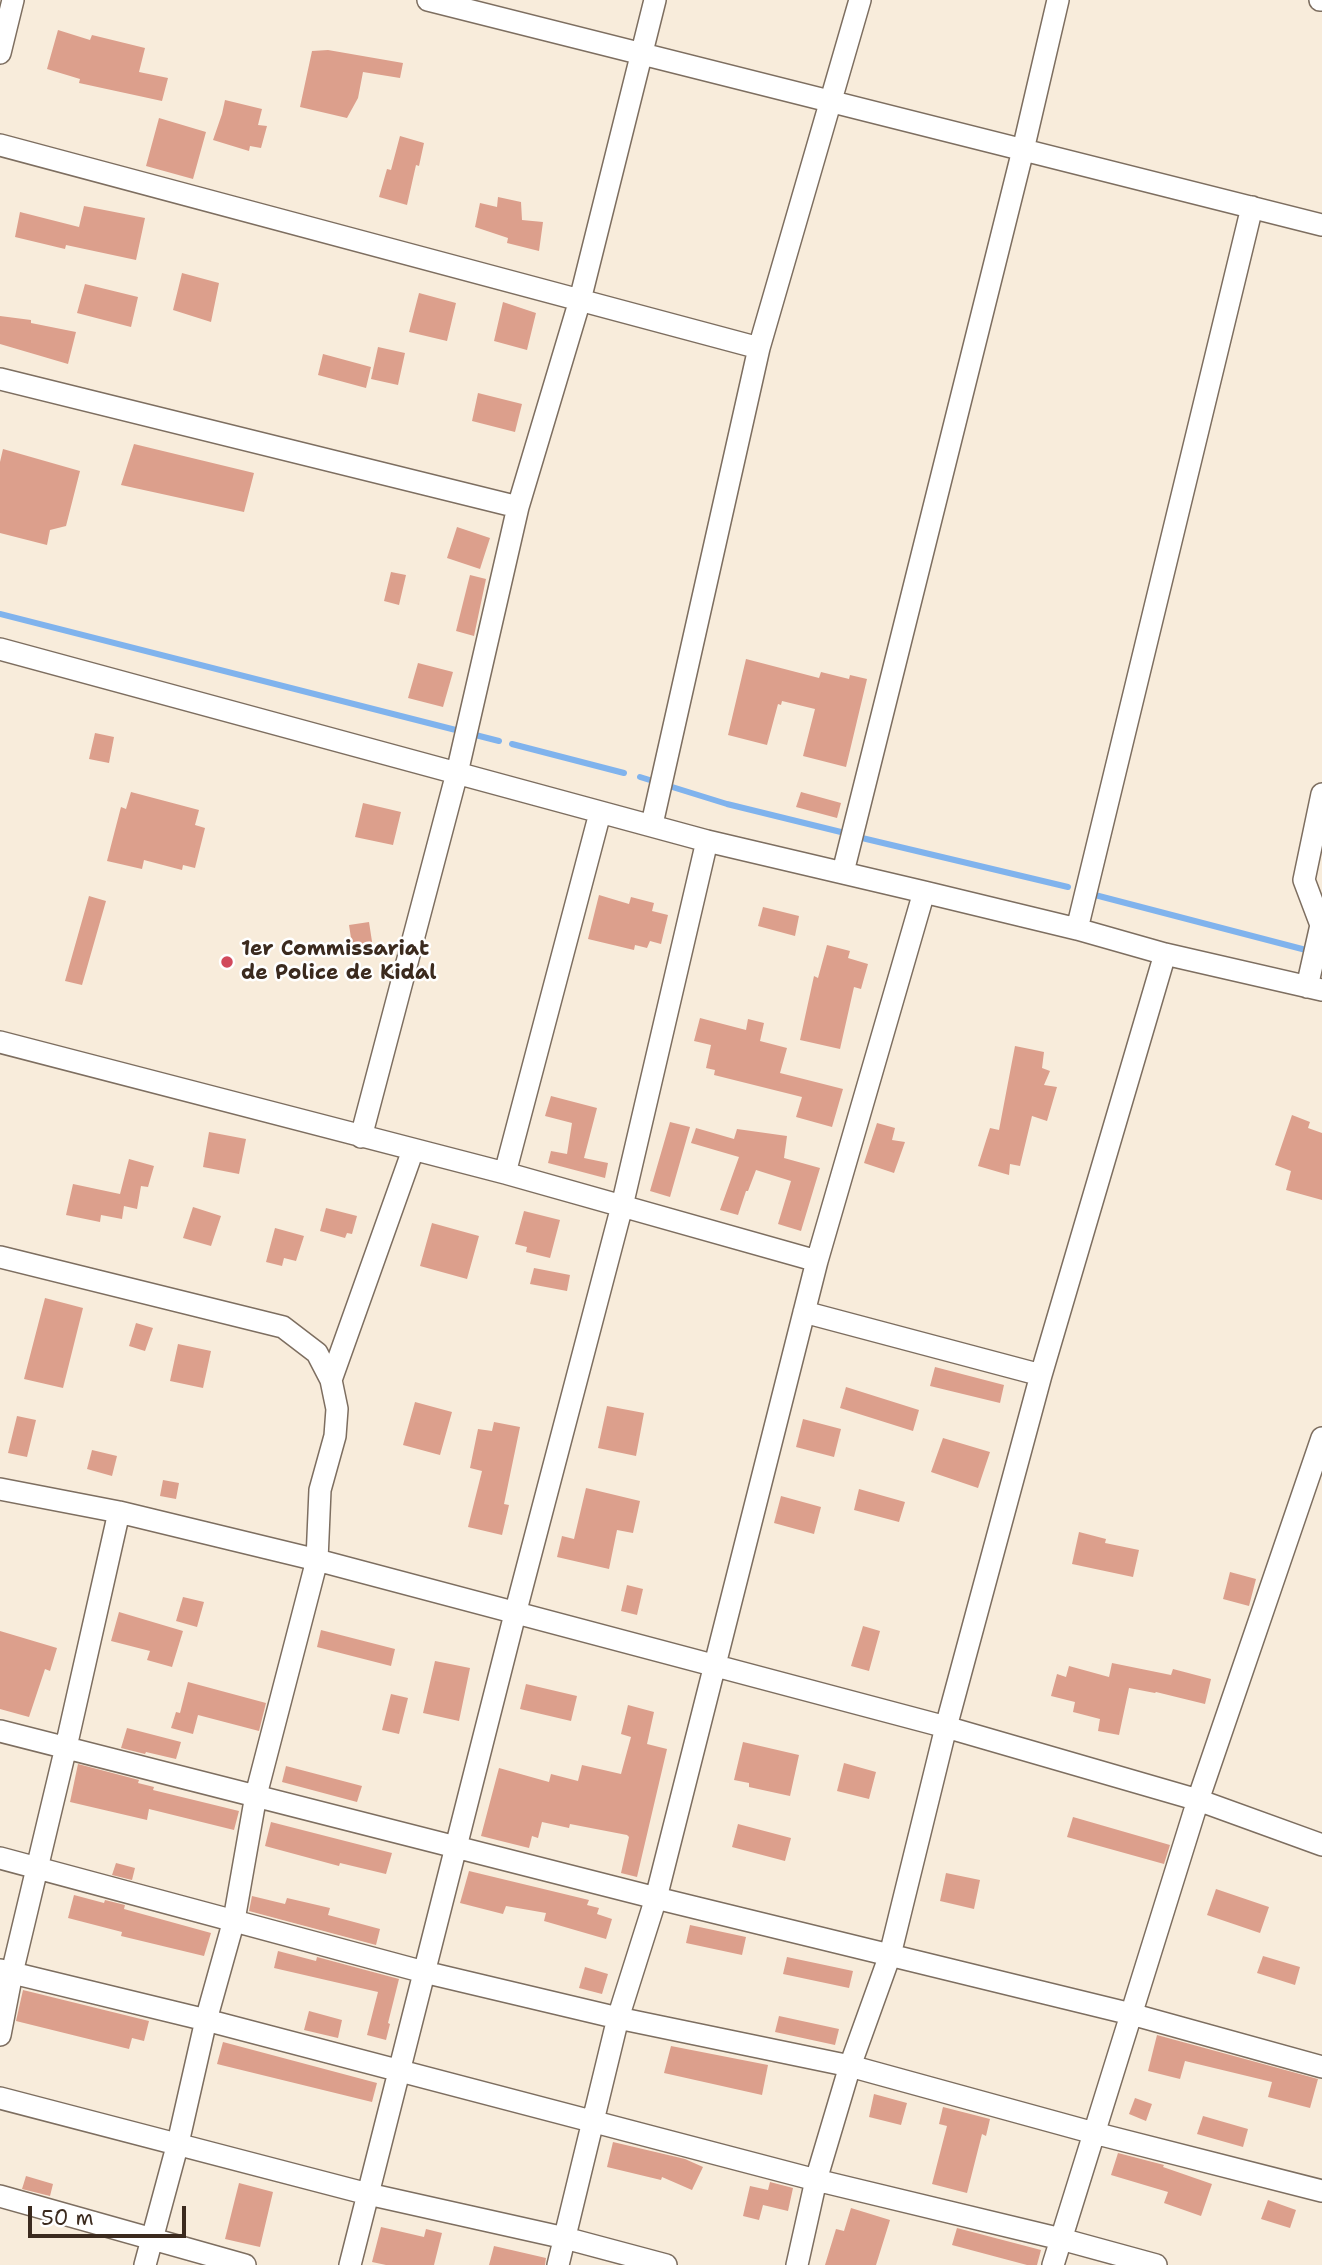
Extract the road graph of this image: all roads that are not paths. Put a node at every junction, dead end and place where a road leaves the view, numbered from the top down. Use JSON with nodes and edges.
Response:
{"nodes":[{"id":1,"x":13,"y":0,"type":"edge"},
{"id":2,"x":428,"y":0,"type":"edge"},
{"id":3,"x":655,"y":0,"type":"edge"},
{"id":4,"x":860,"y":0,"type":"edge"},
{"id":5,"x":1058,"y":0,"type":"edge"},
{"id":6,"x":451,"y":3,"type":"edge"},
{"id":7,"x":0,"y":53,"type":"edge"},
{"id":8,"x":641,"y":54,"type":"junction"},
{"id":9,"x":832,"y":102,"type":"junction"},
{"id":10,"x":0,"y":145,"type":"edge"},
{"id":11,"x":1023,"y":150,"type":"junction"},
{"id":12,"x":1252,"y":207,"type":"junction"},
{"id":13,"x":1322,"y":225,"type":"edge"},
{"id":14,"x":580,"y":300,"type":"junction"},
{"id":15,"x":759,"y":348,"type":"junction"},
{"id":16,"x":0,"y":379,"type":"edge"},
{"id":17,"x":518,"y":507,"type":"junction"},
{"id":18,"x":0,"y":649,"type":"edge"},
{"id":19,"x":457,"y":773,"type":"junction"},
{"id":20,"x":1322,"y":794,"type":"edge"},
{"id":21,"x":600,"y":813,"type":"junction"},
{"id":22,"x":652,"y":824,"type":"junction"},
{"id":23,"x":707,"y":841,"type":"junction"},
{"id":24,"x":843,"y":872,"type":"junction"},
{"id":25,"x":924,"y":892,"type":"junction"},
{"id":26,"x":1077,"y":929,"type":"junction"},
{"id":27,"x":1166,"y":954,"type":"junction"},
{"id":28,"x":1315,"y":988,"type":"edge"},
{"id":29,"x":1,"y":1046,"type":"edge"},
{"id":30,"x":361,"y":1137,"type":"junction"},
{"id":31,"x":412,"y":1150,"type":"junction"},
{"id":32,"x":505,"y":1174,"type":"junction"},
{"id":33,"x":622,"y":1206,"type":"junction"},
{"id":34,"x":0,"y":1257,"type":"edge"},
{"id":35,"x":817,"y":1261,"type":"junction"},
{"id":36,"x":804,"y":1312,"type":"junction"},
{"id":37,"x":1041,"y":1375,"type":"junction"},
{"id":38,"x":331,"y":1380,"type":"junction"},
{"id":39,"x":1322,"y":1438,"type":"edge"},
{"id":40,"x":0,"y":1489,"type":"edge"},
{"id":41,"x":119,"y":1512,"type":"junction"},
{"id":42,"x":317,"y":1560,"type":"junction"},
{"id":43,"x":515,"y":1614,"type":"junction"},
{"id":44,"x":714,"y":1665,"type":"junction"},
{"id":45,"x":947,"y":1727,"type":"junction"},
{"id":46,"x":0,"y":1731,"type":"edge"},
{"id":47,"x":66,"y":1747,"type":"junction"},
{"id":48,"x":256,"y":1795,"type":"junction"},
{"id":49,"x":1198,"y":1800,"type":"junction"},
{"id":50,"x":1322,"y":1845,"type":"edge"},
{"id":51,"x":456,"y":1846,"type":"junction"},
{"id":52,"x":0,"y":1858,"type":"edge"},
{"id":53,"x":38,"y":1868,"type":"junction"},
{"id":54,"x":656,"y":1898,"type":"junction"},
{"id":55,"x":234,"y":1920,"type":"junction"},
{"id":56,"x":890,"y":1955,"type":"junction"},
{"id":57,"x":6,"y":1971,"type":"edge"},
{"id":58,"x":424,"y":1972,"type":"junction"},
{"id":59,"x":1131,"y":2014,"type":"junction"},
{"id":60,"x":618,"y":2018,"type":"junction"},
{"id":61,"x":206,"y":2020,"type":"junction"},
{"id":62,"x":0,"y":2035,"type":"edge"},
{"id":63,"x":850,"y":2066,"type":"junction"},
{"id":64,"x":1322,"y":2067,"type":"edge"},
{"id":65,"x":400,"y":2070,"type":"junction"},
{"id":66,"x":0,"y":2098,"type":"edge"},
{"id":67,"x":593,"y":2120,"type":"junction"},
{"id":68,"x":1094,"y":2133,"type":"junction"},
{"id":69,"x":178,"y":2143,"type":"junction"},
{"id":70,"x":816,"y":2180,"type":"junction"},
{"id":71,"x":1322,"y":2191,"type":"edge"},
{"id":72,"x":368,"y":2194,"type":"junction"},
{"id":73,"x":0,"y":2196,"type":"edge"},
{"id":74,"x":565,"y":2238,"type":"junction"},
{"id":75,"x":152,"y":2239,"type":"junction"},
{"id":76,"x":1061,"y":2239,"type":"junction"},
{"id":77,"x":145,"y":2265,"type":"edge"},
{"id":78,"x":245,"y":2265,"type":"edge"},
{"id":79,"x":350,"y":2265,"type":"edge"},
{"id":80,"x":558,"y":2265,"type":"edge"},
{"id":81,"x":666,"y":2265,"type":"edge"},
{"id":82,"x":797,"y":2265,"type":"edge"},
{"id":83,"x":1053,"y":2265,"type":"edge"},
{"id":84,"x":1156,"y":2265,"type":"edge"}],
"edges":[{"from":1,"to":7,"type":"street"},
{"from":2,"to":6,"type":"street"},
{"from":3,"to":8,"type":"street"},
{"from":4,"to":9,"type":"street"},
{"from":5,"to":11,"type":"street"},
{"from":6,"to":8,"type":"street"},
{"from":8,"to":9,"type":"street"},
{"from":8,"to":14,"type":"street"},
{"from":9,"to":11,"type":"street"},
{"from":9,"to":15,"type":"street"},
{"from":10,"to":14,"type":"street"},
{"from":11,"to":12,"type":"street"},
{"from":11,"to":24,"type":"street"},
{"from":12,"to":13,"type":"street"},
{"from":12,"to":26,"type":"street"},
{"from":14,"to":15,"type":"street"},
{"from":14,"to":17,"type":"street"},
{"from":15,"to":22,"type":"street"},
{"from":16,"to":17,"type":"street"},
{"from":17,"to":19,"type":"street"},
{"from":18,"to":19,"type":"street"},
{"from":19,"to":21,"type":"street"},
{"from":19,"to":30,"type":"street"},
{"from":20,"to":28,"type":"street"},
{"from":21,"to":22,"type":"street"},
{"from":21,"to":32,"type":"street"},
{"from":22,"to":23,"type":"street"},
{"from":23,"to":24,"type":"street"},
{"from":23,"to":33,"type":"street"},
{"from":24,"to":25,"type":"street"},
{"from":25,"to":26,"type":"street"},
{"from":25,"to":35,"type":"street"},
{"from":26,"to":27,"type":"street"},
{"from":27,"to":28,"type":"street"},
{"from":27,"to":37,"type":"street"},
{"from":29,"to":30,"type":"street"},
{"from":30,"to":31,"type":"street"},
{"from":31,"to":32,"type":"street"},
{"from":31,"to":38,"type":"street"},
{"from":32,"to":33,"type":"street"},
{"from":33,"to":35,"type":"street"},
{"from":33,"to":43,"type":"street"},
{"from":34,"to":38,"type":"street"},
{"from":35,"to":36,"type":"street"},
{"from":36,"to":37,"type":"street"},
{"from":36,"to":44,"type":"street"},
{"from":37,"to":45,"type":"street"},
{"from":38,"to":42,"type":"street"},
{"from":39,"to":49,"type":"street"},
{"from":40,"to":41,"type":"street"},
{"from":41,"to":42,"type":"street"},
{"from":41,"to":47,"type":"street"},
{"from":42,"to":43,"type":"street"},
{"from":42,"to":48,"type":"street"},
{"from":43,"to":44,"type":"street"},
{"from":43,"to":51,"type":"street"},
{"from":44,"to":45,"type":"street"},
{"from":44,"to":54,"type":"street"},
{"from":45,"to":49,"type":"street"},
{"from":45,"to":56,"type":"street"},
{"from":46,"to":47,"type":"street"},
{"from":47,"to":48,"type":"street"},
{"from":47,"to":53,"type":"street"},
{"from":48,"to":51,"type":"street"},
{"from":48,"to":55,"type":"street"},
{"from":49,"to":50,"type":"street"},
{"from":49,"to":59,"type":"street"},
{"from":51,"to":54,"type":"street"},
{"from":51,"to":58,"type":"street"},
{"from":52,"to":53,"type":"street"},
{"from":53,"to":55,"type":"street"},
{"from":53,"to":57,"type":"street"},
{"from":54,"to":56,"type":"street"},
{"from":54,"to":60,"type":"street"},
{"from":55,"to":58,"type":"street"},
{"from":55,"to":61,"type":"street"},
{"from":56,"to":59,"type":"street"},
{"from":56,"to":63,"type":"street"},
{"from":57,"to":61,"type":"street"},
{"from":57,"to":62,"type":"street"},
{"from":58,"to":60,"type":"street"},
{"from":58,"to":65,"type":"street"},
{"from":59,"to":64,"type":"street"},
{"from":59,"to":68,"type":"street"},
{"from":60,"to":63,"type":"street"},
{"from":60,"to":67,"type":"street"},
{"from":61,"to":65,"type":"street"},
{"from":61,"to":69,"type":"street"},
{"from":63,"to":68,"type":"street"},
{"from":63,"to":70,"type":"street"},
{"from":65,"to":67,"type":"street"},
{"from":65,"to":72,"type":"street"},
{"from":66,"to":69,"type":"street"},
{"from":67,"to":70,"type":"street"},
{"from":67,"to":74,"type":"street"},
{"from":68,"to":71,"type":"street"},
{"from":68,"to":76,"type":"street"},
{"from":69,"to":72,"type":"street"},
{"from":69,"to":75,"type":"street"},
{"from":70,"to":76,"type":"street"},
{"from":70,"to":82,"type":"street"},
{"from":72,"to":74,"type":"street"},
{"from":72,"to":79,"type":"street"},
{"from":73,"to":75,"type":"street"},
{"from":74,"to":80,"type":"street"},
{"from":74,"to":81,"type":"street"},
{"from":75,"to":77,"type":"street"},
{"from":75,"to":78,"type":"street"},
{"from":76,"to":83,"type":"street"},
{"from":76,"to":84,"type":"street"}]}
